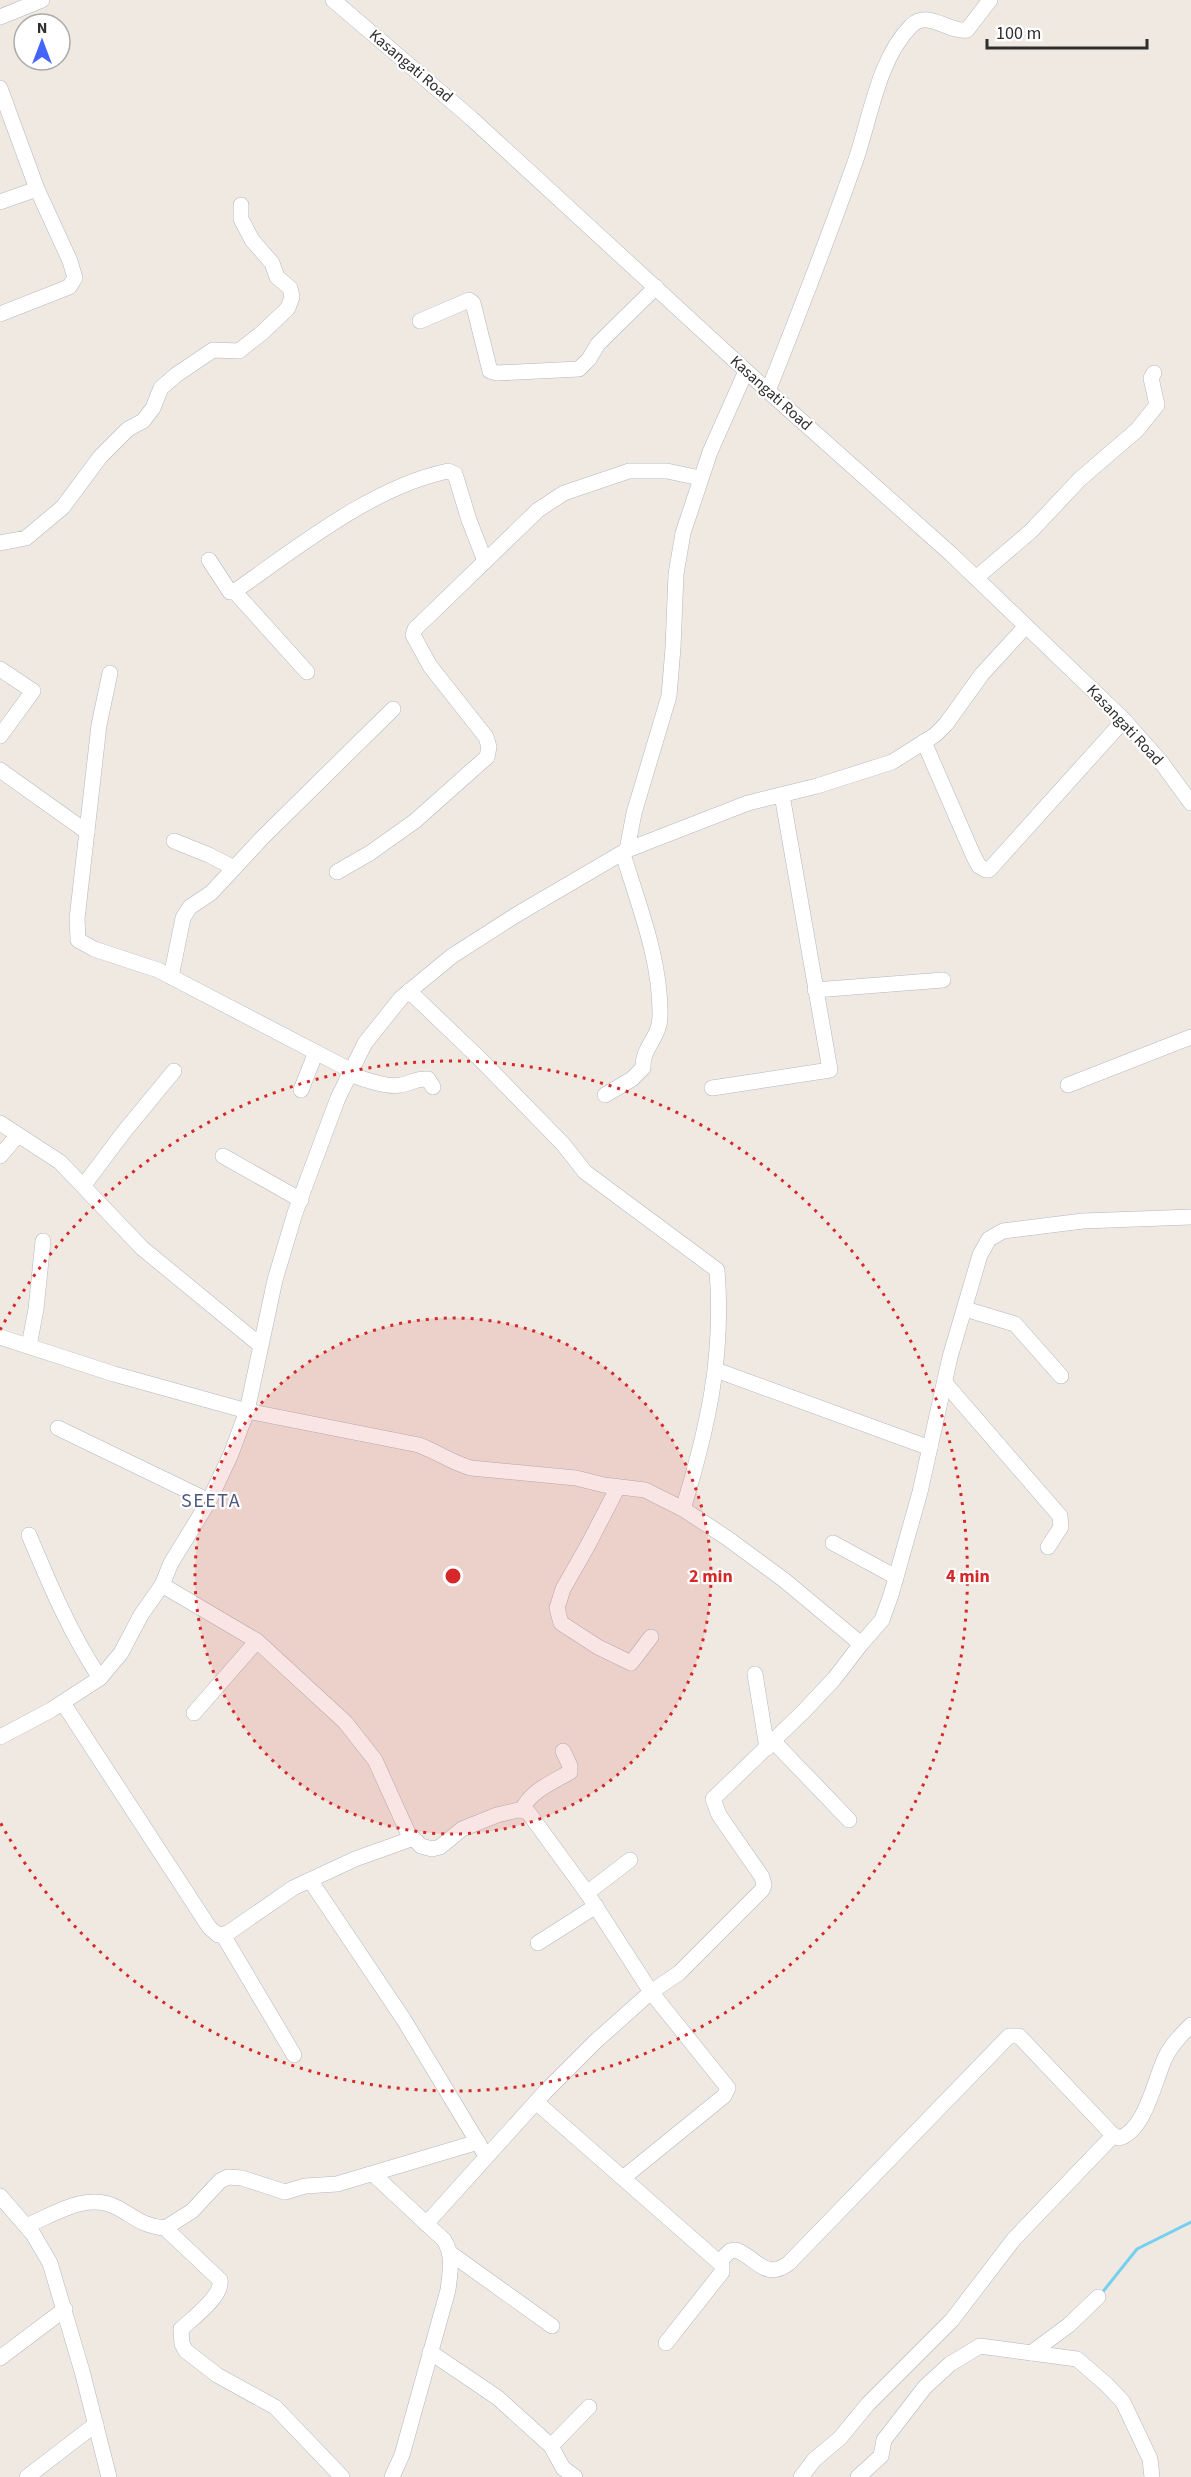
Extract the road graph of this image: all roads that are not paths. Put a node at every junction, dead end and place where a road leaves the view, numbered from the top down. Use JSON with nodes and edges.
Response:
{"nodes":[{"id":1,"x":42,"y":0,"type":"edge"},
{"id":2,"x":333,"y":0,"type":"edge"},
{"id":3,"x":990,"y":0,"type":"edge"},
{"id":4,"x":0,"y":17,"type":"edge"},
{"id":5,"x":0,"y":88,"type":"edge"},
{"id":6,"x":37,"y":189,"type":"junction"},
{"id":7,"x":0,"y":202,"type":"edge"},
{"id":8,"x":241,"y":204,"type":"dead end"},
{"id":9,"x":656,"y":287,"type":"junction"},
{"id":10,"x":0,"y":314,"type":"edge"},
{"id":11,"x":420,"y":321,"type":"dead end"},
{"id":12,"x":746,"y":371,"type":"junction"},
{"id":13,"x":1154,"y":373,"type":"dead end"},
{"id":14,"x":768,"y":391,"type":"junction"},
{"id":15,"x":700,"y":478,"type":"junction"},
{"id":16,"x":0,"y":543,"type":"edge"},
{"id":17,"x":208,"y":560,"type":"dead end"},
{"id":18,"x":485,"y":561,"type":"junction"},
{"id":19,"x":976,"y":578,"type":"junction"},
{"id":20,"x":234,"y":591,"type":"junction"},
{"id":21,"x":1026,"y":626,"type":"junction"},
{"id":22,"x":0,"y":669,"type":"edge"},
{"id":23,"x":307,"y":672,"type":"dead end"},
{"id":24,"x":111,"y":674,"type":"dead end"},
{"id":25,"x":393,"y":709,"type":"dead end"},
{"id":26,"x":1124,"y":720,"type":"junction"},
{"id":27,"x":0,"y":736,"type":"edge"},
{"id":28,"x":924,"y":742,"type":"junction"},
{"id":29,"x":0,"y":770,"type":"edge"},
{"id":30,"x":1186,"y":785,"type":"edge"},
{"id":31,"x":782,"y":795,"type":"junction"},
{"id":32,"x":1191,"y":803,"type":"edge"},
{"id":33,"x":87,"y":832,"type":"junction"},
{"id":34,"x":174,"y":840,"type":"dead end"},
{"id":35,"x":625,"y":852,"type":"junction"},
{"id":36,"x":234,"y":868,"type":"junction"},
{"id":37,"x":337,"y":872,"type":"dead end"},
{"id":38,"x":171,"y":977,"type":"junction"},
{"id":39,"x":944,"y":980,"type":"dead end"},
{"id":40,"x":815,"y":990,"type":"junction"},
{"id":41,"x":409,"y":991,"type":"junction"},
{"id":42,"x":1191,"y":1037,"type":"edge"},
{"id":43,"x":316,"y":1052,"type":"junction"},
{"id":44,"x":174,"y":1071,"type":"dead end"},
{"id":45,"x":351,"y":1072,"type":"junction"},
{"id":46,"x":1068,"y":1085,"type":"dead end"},
{"id":47,"x":433,"y":1087,"type":"dead end"},
{"id":48,"x":712,"y":1088,"type":"dead end"},
{"id":49,"x":301,"y":1090,"type":"dead end"},
{"id":50,"x":605,"y":1095,"type":"dead end"},
{"id":51,"x":0,"y":1123,"type":"edge"},
{"id":52,"x":18,"y":1135,"type":"junction"},
{"id":53,"x":0,"y":1156,"type":"edge"},
{"id":54,"x":223,"y":1156,"type":"dead end"},
{"id":55,"x":84,"y":1185,"type":"junction"},
{"id":56,"x":301,"y":1200,"type":"junction"},
{"id":57,"x":1191,"y":1217,"type":"edge"},
{"id":58,"x":43,"y":1241,"type":"dead end"},
{"id":59,"x":965,"y":1310,"type":"junction"},
{"id":60,"x":0,"y":1337,"type":"edge"},
{"id":61,"x":260,"y":1345,"type":"junction"},
{"id":62,"x":29,"y":1346,"type":"junction"},
{"id":63,"x":716,"y":1370,"type":"junction"},
{"id":64,"x":1061,"y":1376,"type":"dead end"},
{"id":65,"x":945,"y":1383,"type":"junction"},
{"id":66,"x":247,"y":1411,"type":"junction"},
{"id":67,"x":58,"y":1428,"type":"dead end"},
{"id":68,"x":930,"y":1448,"type":"junction"},
{"id":69,"x":618,"y":1487,"type":"junction"},
{"id":70,"x":209,"y":1501,"type":"junction"},
{"id":71,"x":683,"y":1509,"type":"junction"},
{"id":72,"x":29,"y":1535,"type":"dead end"},
{"id":73,"x":833,"y":1543,"type":"dead end"},
{"id":74,"x":1048,"y":1547,"type":"dead end"},
{"id":75,"x":896,"y":1577,"type":"junction"},
{"id":76,"x":162,"y":1585,"type":"junction"},
{"id":77,"x":651,"y":1637,"type":"dead end"},
{"id":78,"x":257,"y":1641,"type":"junction"},
{"id":79,"x":861,"y":1644,"type":"junction"},
{"id":80,"x":755,"y":1674,"type":"dead end"},
{"id":81,"x":100,"y":1678,"type":"junction"},
{"id":82,"x":63,"y":1703,"type":"junction"},
{"id":83,"x":194,"y":1713,"type":"dead end"},
{"id":84,"x":2,"y":1731,"type":"edge"},
{"id":85,"x":770,"y":1745,"type":"junction"},
{"id":86,"x":563,"y":1751,"type":"dead end"},
{"id":87,"x":522,"y":1810,"type":"junction"},
{"id":88,"x":849,"y":1820,"type":"dead end"},
{"id":89,"x":411,"y":1839,"type":"junction"},
{"id":90,"x":630,"y":1860,"type":"dead end"},
{"id":91,"x":310,"y":1880,"type":"junction"},
{"id":92,"x":591,"y":1900,"type":"junction"},
{"id":93,"x":222,"y":1935,"type":"junction"},
{"id":94,"x":538,"y":1943,"type":"dead end"},
{"id":95,"x":651,"y":1992,"type":"junction"},
{"id":96,"x":1191,"y":2025,"type":"edge"},
{"id":97,"x":294,"y":2055,"type":"dead end"},
{"id":98,"x":536,"y":2102,"type":"junction"},
{"id":99,"x":1112,"y":2134,"type":"junction"},
{"id":100,"x":478,"y":2142,"type":"junction"},
{"id":101,"x":486,"y":2157,"type":"junction"},
{"id":102,"x":373,"y":2174,"type":"junction"},
{"id":103,"x":623,"y":2178,"type":"junction"},
{"id":104,"x":0,"y":2196,"type":"edge"},
{"id":105,"x":426,"y":2224,"type":"junction"},
{"id":106,"x":26,"y":2226,"type":"junction"},
{"id":107,"x":165,"y":2228,"type":"junction"},
{"id":108,"x":450,"y":2253,"type":"junction"},
{"id":109,"x":720,"y":2261,"type":"junction"},
{"id":110,"x":1098,"y":2297,"type":"dead end"},
{"id":111,"x":65,"y":2309,"type":"junction"},
{"id":112,"x":552,"y":2326,"type":"dead end"},
{"id":113,"x":666,"y":2343,"type":"dead end"},
{"id":114,"x":430,"y":2352,"type":"junction"},
{"id":115,"x":1031,"y":2353,"type":"junction"},
{"id":116,"x":0,"y":2358,"type":"edge"},
{"id":117,"x":589,"y":2407,"type":"dead end"},
{"id":118,"x":96,"y":2424,"type":"junction"},
{"id":119,"x":551,"y":2446,"type":"junction"},
{"id":120,"x":27,"y":2477,"type":"edge"},
{"id":121,"x":109,"y":2477,"type":"edge"},
{"id":122,"x":342,"y":2477,"type":"edge"},
{"id":123,"x":392,"y":2477,"type":"edge"},
{"id":124,"x":575,"y":2477,"type":"edge"},
{"id":125,"x":801,"y":2477,"type":"edge"},
{"id":126,"x":858,"y":2477,"type":"edge"},
{"id":127,"x":1152,"y":2477,"type":"edge"}],
"edges":[{"from":1,"to":4,"type":"street"},
{"from":2,"to":9,"type":"street","name":"Kasangati Road"},
{"from":3,"to":14,"type":"street"},
{"from":5,"to":6,"type":"street"},
{"from":6,"to":7,"type":"street"},
{"from":6,"to":10,"type":"street"},
{"from":8,"to":16,"type":"street"},
{"from":9,"to":11,"type":"street"},
{"from":9,"to":12,"type":"street","name":"Kasangati Road"},
{"from":12,"to":14,"type":"street","name":"Kasangati Road"},
{"from":12,"to":15,"type":"street"},
{"from":13,"to":19,"type":"street"},
{"from":14,"to":19,"type":"street","name":"Kasangati Road"},
{"from":15,"to":18,"type":"street"},
{"from":15,"to":35,"type":"street"},
{"from":17,"to":20,"type":"street"},
{"from":18,"to":20,"type":"street"},
{"from":18,"to":37,"type":"street"},
{"from":19,"to":21,"type":"street","name":"Kasangati Road"},
{"from":20,"to":23,"type":"street"},
{"from":21,"to":26,"type":"street","name":"Kasangati Road"},
{"from":21,"to":28,"type":"street"},
{"from":22,"to":27,"type":"street"},
{"from":24,"to":33,"type":"street"},
{"from":25,"to":36,"type":"street"},
{"from":26,"to":28,"type":"street"},
{"from":26,"to":30,"type":"street","name":"Kasangati Road"},
{"from":28,"to":31,"type":"street"},
{"from":29,"to":33,"type":"street"},
{"from":30,"to":32,"type":"street","name":"Kasangati Road"},
{"from":31,"to":35,"type":"street"},
{"from":31,"to":40,"type":"street"},
{"from":33,"to":38,"type":"street"},
{"from":34,"to":36,"type":"street"},
{"from":35,"to":41,"type":"street"},
{"from":35,"to":50,"type":"street"},
{"from":36,"to":38,"type":"street"},
{"from":38,"to":43,"type":"street"},
{"from":39,"to":40,"type":"street"},
{"from":40,"to":48,"type":"street"},
{"from":41,"to":45,"type":"street"},
{"from":41,"to":63,"type":"street"},
{"from":42,"to":46,"type":"street"},
{"from":43,"to":45,"type":"street"},
{"from":43,"to":49,"type":"street"},
{"from":44,"to":55,"type":"street"},
{"from":45,"to":47,"type":"street"},
{"from":45,"to":56,"type":"street"},
{"from":51,"to":52,"type":"street"},
{"from":52,"to":53,"type":"street"},
{"from":52,"to":55,"type":"street"},
{"from":54,"to":56,"type":"street"},
{"from":55,"to":61,"type":"street"},
{"from":56,"to":61,"type":"street"},
{"from":57,"to":59,"type":"street"},
{"from":58,"to":62,"type":"street"},
{"from":59,"to":64,"type":"street"},
{"from":59,"to":65,"type":"street"},
{"from":60,"to":62,"type":"street"},
{"from":61,"to":66,"type":"street"},
{"from":62,"to":66,"type":"street"},
{"from":63,"to":68,"type":"street"},
{"from":63,"to":71,"type":"street"},
{"from":65,"to":68,"type":"street"},
{"from":65,"to":74,"type":"street"},
{"from":66,"to":69,"type":"street"},
{"from":66,"to":70,"type":"street"},
{"from":67,"to":70,"type":"street"},
{"from":68,"to":75,"type":"street"},
{"from":69,"to":71,"type":"street"},
{"from":69,"to":77,"type":"street"},
{"from":70,"to":76,"type":"street"},
{"from":71,"to":79,"type":"street"},
{"from":72,"to":81,"type":"street"},
{"from":73,"to":75,"type":"street"},
{"from":75,"to":79,"type":"street"},
{"from":76,"to":78,"type":"street"},
{"from":76,"to":81,"type":"street"},
{"from":78,"to":83,"type":"street"},
{"from":78,"to":89,"type":"street"},
{"from":79,"to":85,"type":"street"},
{"from":80,"to":85,"type":"street"},
{"from":81,"to":82,"type":"street"},
{"from":82,"to":84,"type":"street"},
{"from":82,"to":93,"type":"street"},
{"from":85,"to":88,"type":"street"},
{"from":85,"to":95,"type":"street"},
{"from":86,"to":87,"type":"street"},
{"from":87,"to":89,"type":"street"},
{"from":87,"to":92,"type":"street"},
{"from":89,"to":91,"type":"street"},
{"from":90,"to":92,"type":"street"},
{"from":91,"to":93,"type":"street"},
{"from":91,"to":100,"type":"street"},
{"from":92,"to":94,"type":"street"},
{"from":92,"to":95,"type":"street"},
{"from":93,"to":97,"type":"street"},
{"from":95,"to":98,"type":"street"},
{"from":95,"to":103,"type":"street"},
{"from":96,"to":99,"type":"street"},
{"from":98,"to":101,"type":"street"},
{"from":98,"to":103,"type":"street"},
{"from":99,"to":109,"type":"street"},
{"from":99,"to":125,"type":"street"},
{"from":100,"to":101,"type":"street"},
{"from":100,"to":102,"type":"street"},
{"from":101,"to":105,"type":"street"},
{"from":102,"to":105,"type":"street"},
{"from":102,"to":107,"type":"street"},
{"from":103,"to":109,"type":"street"},
{"from":104,"to":106,"type":"street"},
{"from":105,"to":108,"type":"street"},
{"from":106,"to":107,"type":"street"},
{"from":106,"to":111,"type":"street"},
{"from":107,"to":122,"type":"street"},
{"from":108,"to":112,"type":"street"},
{"from":108,"to":114,"type":"street"},
{"from":109,"to":113,"type":"street"},
{"from":110,"to":115,"type":"street"},
{"from":111,"to":116,"type":"street"},
{"from":111,"to":118,"type":"street"},
{"from":114,"to":119,"type":"street"},
{"from":114,"to":123,"type":"street"},
{"from":115,"to":126,"type":"street"},
{"from":115,"to":127,"type":"street"},
{"from":117,"to":119,"type":"street"},
{"from":118,"to":120,"type":"street"},
{"from":118,"to":121,"type":"street"},
{"from":119,"to":124,"type":"street"}]}
